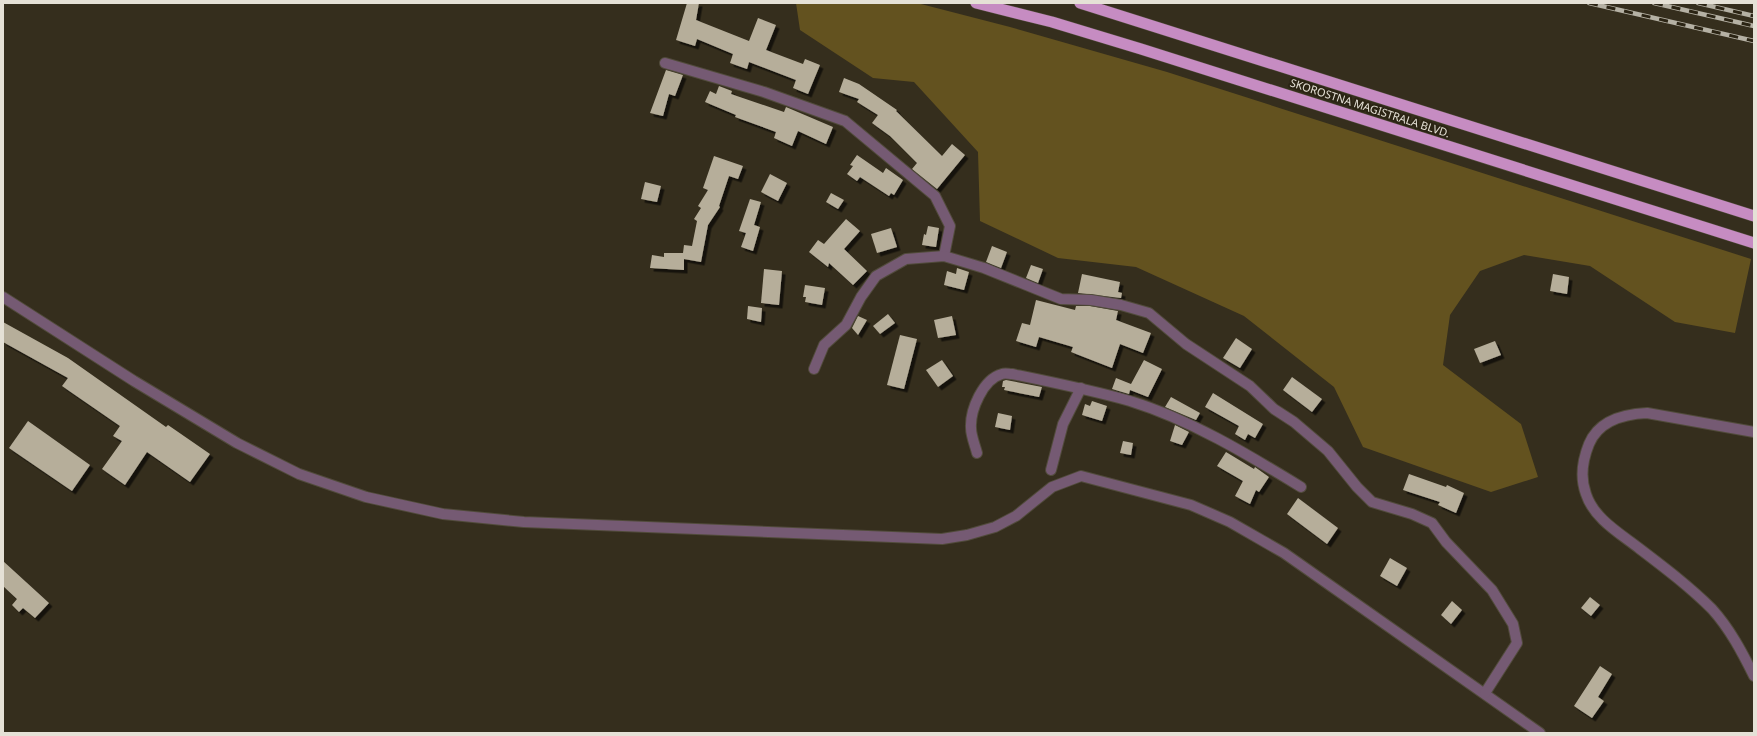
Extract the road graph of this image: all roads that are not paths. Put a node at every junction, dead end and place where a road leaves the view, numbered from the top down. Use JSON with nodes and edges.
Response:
{"nodes":[{"id":1,"x":976,"y":3,"type":"edge"},
{"id":2,"x":1080,"y":3,"type":"edge"},
{"id":3,"x":665,"y":63,"type":"dead end"},
{"id":4,"x":1754,"y":216,"type":"edge"},
{"id":5,"x":1754,"y":243,"type":"edge"},
{"id":6,"x":944,"y":256,"type":"junction"},
{"id":7,"x":3,"y":297,"type":"edge"},
{"id":8,"x":814,"y":368,"type":"dead end"},
{"id":9,"x":1081,"y":388,"type":"junction"},
{"id":10,"x":1754,"y":432,"type":"edge"},
{"id":11,"x":977,"y":453,"type":"dead end"},
{"id":12,"x":1051,"y":470,"type":"dead end"},
{"id":13,"x":1301,"y":487,"type":"dead end"},
{"id":14,"x":1754,"y":676,"type":"edge"},
{"id":15,"x":1485,"y":693,"type":"junction"},
{"id":16,"x":1540,"y":733,"type":"edge"}],
"edges":[{"from":1,"to":5,"type":"highway","name":"SKOROSTNA MAGISTRALA BLVD."},
{"from":2,"to":4,"type":"highway","name":"SKOROSTNA MAGISTRALA BLVD."},
{"from":3,"to":6,"type":"street"},
{"from":6,"to":8,"type":"street"},
{"from":6,"to":15,"type":"street"},
{"from":7,"to":15,"type":"street"},
{"from":9,"to":11,"type":"street"},
{"from":9,"to":12,"type":"street"},
{"from":9,"to":13,"type":"street"},
{"from":10,"to":14,"type":"street"},
{"from":15,"to":16,"type":"street"}]}
